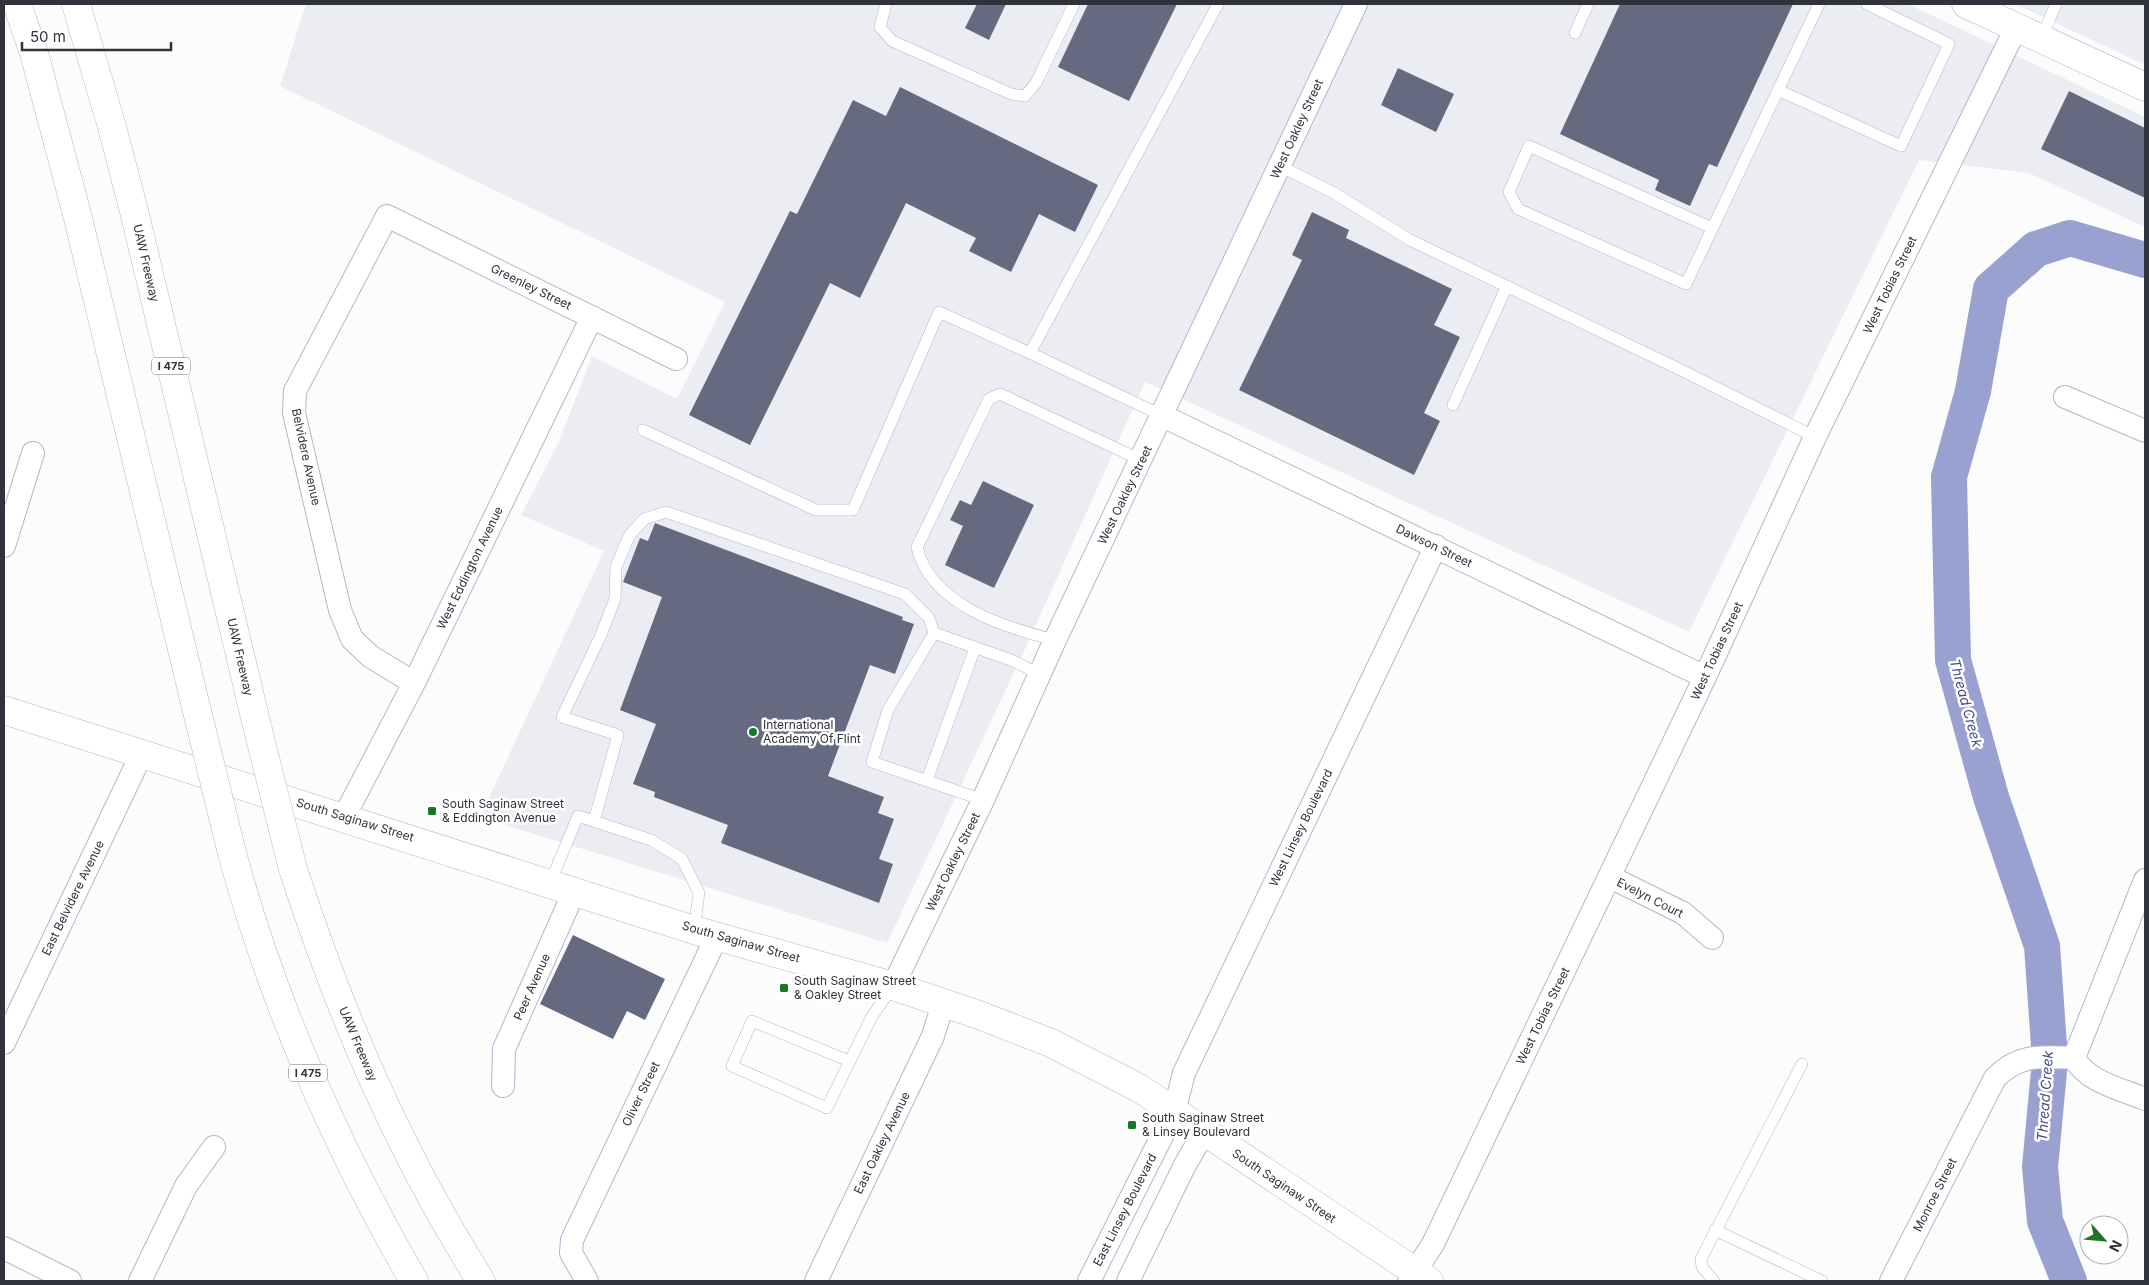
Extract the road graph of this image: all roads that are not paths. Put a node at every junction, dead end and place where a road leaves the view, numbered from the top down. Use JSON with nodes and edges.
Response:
{"nodes":[{"id":1,"x":18,"y":4,"type":"edge"},
{"id":2,"x":76,"y":4,"type":"edge"},
{"id":3,"x":886,"y":4,"type":"edge"},
{"id":4,"x":1074,"y":4,"type":"edge"},
{"id":5,"x":1218,"y":4,"type":"edge"},
{"id":6,"x":1356,"y":4,"type":"edge"},
{"id":7,"x":1588,"y":4,"type":"edge"},
{"id":8,"x":1819,"y":4,"type":"edge"},
{"id":9,"x":1868,"y":4,"type":"edge"},
{"id":10,"x":1966,"y":4,"type":"edge"},
{"id":11,"x":2056,"y":4,"type":"edge"},
{"id":12,"x":2016,"y":28,"type":"junction"},
{"id":13,"x":1575,"y":33,"type":"dead end"},
{"id":14,"x":2041,"y":39,"type":"junction"},
{"id":15,"x":2145,"y":86,"type":"edge"},
{"id":16,"x":1778,"y":90,"type":"junction"},
{"id":17,"x":1280,"y":166,"type":"junction"},
{"id":18,"x":386,"y":216,"type":"joint"},
{"id":19,"x":1712,"y":228,"type":"junction"},
{"id":20,"x":1507,"y":286,"type":"junction"},
{"id":21,"x":592,"y":317,"type":"junction"},
{"id":22,"x":1030,"y":353,"type":"junction"},
{"id":23,"x":676,"y":359,"type":"dead end"},
{"id":24,"x":2065,"y":397,"type":"dead end"},
{"id":25,"x":1453,"y":405,"type":"dead end"},
{"id":26,"x":1163,"y":416,"type":"junction"},
{"id":27,"x":643,"y":430,"type":"dead end"},
{"id":28,"x":2145,"y":432,"type":"edge"},
{"id":29,"x":1815,"y":437,"type":"junction"},
{"id":30,"x":34,"y":453,"type":"dead end"},
{"id":31,"x":1142,"y":460,"type":"junction"},
{"id":32,"x":4,"y":546,"type":"edge"},
{"id":33,"x":1436,"y":546,"type":"junction"},
{"id":34,"x":934,"y":633,"type":"junction"},
{"id":35,"x":1055,"y":640,"type":"junction"},
{"id":36,"x":975,"y":648,"type":"junction"},
{"id":37,"x":1040,"y":674,"type":"junction"},
{"id":38,"x":1705,"y":676,"type":"junction"},
{"id":39,"x":414,"y":683,"type":"junction"},
{"id":40,"x":4,"y":710,"type":"edge"},
{"id":41,"x":142,"y":753,"type":"junction"},
{"id":42,"x":931,"y":782,"type":"junction"},
{"id":43,"x":983,"y":800,"type":"junction"},
{"id":44,"x":344,"y":818,"type":"junction"},
{"id":45,"x":594,"y":821,"type":"junction"},
{"id":46,"x":1610,"y":877,"type":"junction"},
{"id":47,"x":2145,"y":880,"type":"edge"},
{"id":48,"x":562,"y":887,"type":"junction"},
{"id":49,"x":705,"y":933,"type":"junction"},
{"id":50,"x":1712,"y":938,"type":"dead end"},
{"id":51,"x":892,"y":986,"type":"junction"},
{"id":52,"x":943,"y":1004,"type":"junction"},
{"id":53,"x":4,"y":1043,"type":"edge"},
{"id":54,"x":2074,"y":1058,"type":"junction"},
{"id":55,"x":849,"y":1061,"type":"junction"},
{"id":56,"x":1802,"y":1064,"type":"dead end"},
{"id":57,"x":503,"y":1086,"type":"dead end"},
{"id":58,"x":2145,"y":1099,"type":"edge"},
{"id":59,"x":1174,"y":1112,"type":"junction"},
{"id":60,"x":1204,"y":1132,"type":"junction"},
{"id":61,"x":214,"y":1147,"type":"dead end"},
{"id":62,"x":1715,"y":1230,"type":"junction"},
{"id":63,"x":4,"y":1248,"type":"edge"},
{"id":64,"x":1417,"y":1278,"type":"edge"},
{"id":65,"x":70,"y":1281,"type":"edge"},
{"id":66,"x":140,"y":1281,"type":"edge"},
{"id":67,"x":414,"y":1281,"type":"edge"},
{"id":68,"x":482,"y":1281,"type":"edge"},
{"id":69,"x":587,"y":1281,"type":"edge"},
{"id":70,"x":816,"y":1281,"type":"edge"},
{"id":71,"x":1090,"y":1281,"type":"edge"},
{"id":72,"x":1128,"y":1281,"type":"edge"},
{"id":73,"x":1714,"y":1281,"type":"edge"},
{"id":74,"x":1822,"y":1281,"type":"edge"},
{"id":75,"x":1891,"y":1281,"type":"edge"}],
"edges":[{"from":1,"to":67,"type":"main road","number":"I 475","bridge":true},
{"from":2,"to":68,"type":"main road","name":"UAW Freeway","number":"I 475","bridge":true},
{"from":3,"to":4,"type":"lane"},
{"from":5,"to":22,"type":"lane"},
{"from":6,"to":17,"type":"street","name":"West Oakley Street"},
{"from":7,"to":13,"type":"lane"},
{"from":8,"to":16,"type":"lane"},
{"from":9,"to":16,"type":"lane"},
{"from":10,"to":12,"type":"main road"},
{"from":11,"to":14,"type":"lane"},
{"from":12,"to":14,"type":"main road"},
{"from":12,"to":29,"type":"street","name":"West Tobias Street"},
{"from":14,"to":15,"type":"main road"},
{"from":16,"to":19,"type":"lane"},
{"from":17,"to":20,"type":"lane"},
{"from":17,"to":26,"type":"street","name":"West Oakley Street"},
{"from":18,"to":21,"type":"street","name":"Greenley Street"},
{"from":18,"to":39,"type":"street","name":"Belvidere Avenue"},
{"from":19,"to":19,"type":"lane"},
{"from":20,"to":25,"type":"lane"},
{"from":20,"to":29,"type":"lane"},
{"from":21,"to":23,"type":"street","name":"Greenley Street"},
{"from":21,"to":39,"type":"street","name":"West Eddington Avenue"},
{"from":22,"to":26,"type":"lane"},
{"from":22,"to":27,"type":"lane"},
{"from":24,"to":28,"type":"street"},
{"from":26,"to":31,"type":"street","name":"West Oakley Street"},
{"from":26,"to":33,"type":"street","name":"Dawson Street"},
{"from":29,"to":38,"type":"street","name":"West Tobias Street"},
{"from":30,"to":32,"type":"street"},
{"from":31,"to":35,"type":"street","name":"West Oakley Street"},
{"from":31,"to":35,"type":"lane"},
{"from":33,"to":38,"type":"street","name":"Dawson Street"},
{"from":33,"to":59,"type":"street","name":"West Linsey Boulevard"},
{"from":34,"to":36,"type":"lane"},
{"from":34,"to":42,"type":"lane"},
{"from":34,"to":45,"type":"lane"},
{"from":35,"to":37,"type":"street","name":"West Oakley Street"},
{"from":36,"to":37,"type":"lane"},
{"from":36,"to":42,"type":"lane"},
{"from":37,"to":43,"type":"street","name":"West Oakley Street"},
{"from":38,"to":46,"type":"street","name":"West Tobias Street"},
{"from":39,"to":44,"type":"street","name":"West Eddington Avenue"},
{"from":40,"to":41,"type":"main road","name":"South Saginaw Street"},
{"from":41,"to":44,"type":"main road","name":"South Saginaw Street"},
{"from":41,"to":53,"type":"street","name":"East Belvidere Avenue"},
{"from":42,"to":43,"type":"lane"},
{"from":43,"to":51,"type":"street","name":"West Oakley Street"},
{"from":44,"to":48,"type":"main road","name":"South Saginaw Street"},
{"from":45,"to":48,"type":"lane"},
{"from":45,"to":49,"type":"lane"},
{"from":46,"to":50,"type":"street","name":"Evelyn Court"},
{"from":46,"to":64,"type":"street","name":"West Tobias Street"},
{"from":47,"to":54,"type":"street"},
{"from":48,"to":49,"type":"main road","name":"South Saginaw Street"},
{"from":48,"to":57,"type":"street","name":"Peer Avenue"},
{"from":49,"to":51,"type":"main road","name":"South Saginaw Street"},
{"from":49,"to":69,"type":"street","name":"Oliver Street"},
{"from":51,"to":52,"type":"main road","name":"South Saginaw Street"},
{"from":51,"to":55,"type":"lane"},
{"from":52,"to":59,"type":"main road","name":"South Saginaw Street"},
{"from":52,"to":70,"type":"street","name":"East Oakley Avenue"},
{"from":54,"to":58,"type":"street"},
{"from":54,"to":75,"type":"street","name":"Monroe Street"},
{"from":55,"to":55,"type":"lane"},
{"from":56,"to":62,"type":"lane"},
{"from":59,"to":60,"type":"main road","name":"South Saginaw Street"},
{"from":59,"to":71,"type":"street","name":"East Linsey Boulevard"},
{"from":60,"to":64,"type":"main road","name":"South Saginaw Street"},
{"from":60,"to":72,"type":"street"},
{"from":61,"to":66,"type":"street"},
{"from":62,"to":73,"type":"lane"},
{"from":62,"to":74,"type":"lane"},
{"from":63,"to":65,"type":"street"}]}
